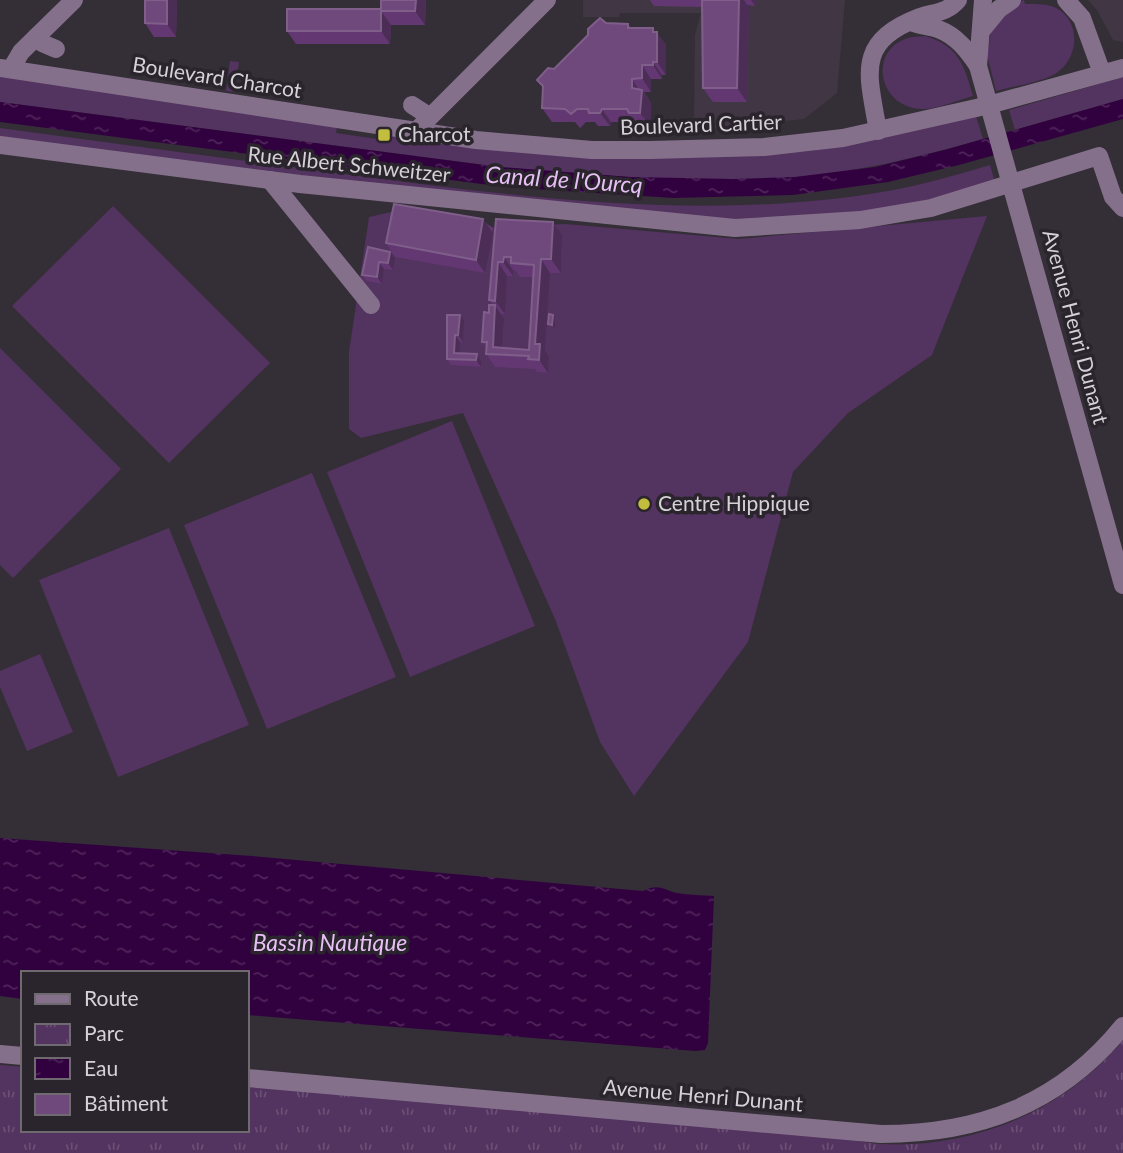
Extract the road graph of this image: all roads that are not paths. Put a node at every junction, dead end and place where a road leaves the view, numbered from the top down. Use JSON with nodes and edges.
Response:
{"nodes":[{"id":1,"x":74,"y":0,"type":"edge"},
{"id":2,"x":547,"y":0,"type":"edge"},
{"id":3,"x":958,"y":0,"type":"edge"},
{"id":4,"x":973,"y":0,"type":"edge"},
{"id":5,"x":983,"y":0,"type":"edge"},
{"id":6,"x":1012,"y":0,"type":"edge"},
{"id":7,"x":1066,"y":0,"type":"edge"},
{"id":8,"x":911,"y":22,"type":"junction"},
{"id":9,"x":981,"y":31,"type":"junction"},
{"id":10,"x":36,"y":37,"type":"junction"},
{"id":11,"x":56,"y":49,"type":"dead end"},
{"id":12,"x":977,"y":67,"type":"junction"},
{"id":13,"x":6,"y":68,"type":"edge"},
{"id":14,"x":1123,"y":68,"type":"edge"},
{"id":15,"x":1102,"y":73,"type":"junction"},
{"id":16,"x":412,"y":105,"type":"dead end"},
{"id":17,"x":429,"y":116,"type":"junction"},
{"id":18,"x":878,"y":131,"type":"junction"},
{"id":19,"x":415,"y":132,"type":"junction"},
{"id":20,"x":0,"y":145,"type":"edge"},
{"id":21,"x":270,"y":180,"type":"junction"},
{"id":22,"x":1123,"y":208,"type":"edge"},
{"id":23,"x":370,"y":305,"type":"dead end"},
{"id":24,"x":1123,"y":585,"type":"edge"},
{"id":25,"x":1123,"y":1026,"type":"edge"},
{"id":26,"x":0,"y":1054,"type":"edge"},
{"id":27,"x":21,"y":1056,"type":"edge"},
{"id":28,"x":248,"y":1078,"type":"edge"}],
"edges":[{"from":1,"to":10,"type":"street"},
{"from":2,"to":17,"type":"street"},
{"from":3,"to":8,"type":"street"},
{"from":4,"to":12,"type":"street"},
{"from":5,"to":9,"type":"street"},
{"from":6,"to":9,"type":"street"},
{"from":7,"to":15,"type":"street"},
{"from":8,"to":12,"type":"street"},
{"from":8,"to":18,"type":"street"},
{"from":9,"to":12,"type":"street"},
{"from":10,"to":11,"type":"street"},
{"from":10,"to":13,"type":"street"},
{"from":12,"to":24,"type":"street","name":"Avenue Henri Dunant"},
{"from":13,"to":19,"type":"street","name":"Boulevard Charcot"},
{"from":14,"to":15,"type":"street","name":"Boulevard Cartier"},
{"from":15,"to":18,"type":"street","name":"Boulevard Cartier"},
{"from":16,"to":17,"type":"street"},
{"from":17,"to":19,"type":"street"},
{"from":18,"to":19,"type":"street","name":"Boulevard Cartier"},
{"from":20,"to":21,"type":"street","name":"Rue Albert Schweitzer"},
{"from":21,"to":22,"type":"street","name":"Rue Albert Schweitzer"},
{"from":21,"to":23,"type":"street"},
{"from":25,"to":28,"type":"street","name":"Avenue Henri Dunant"},
{"from":26,"to":27,"type":"street"}]}
